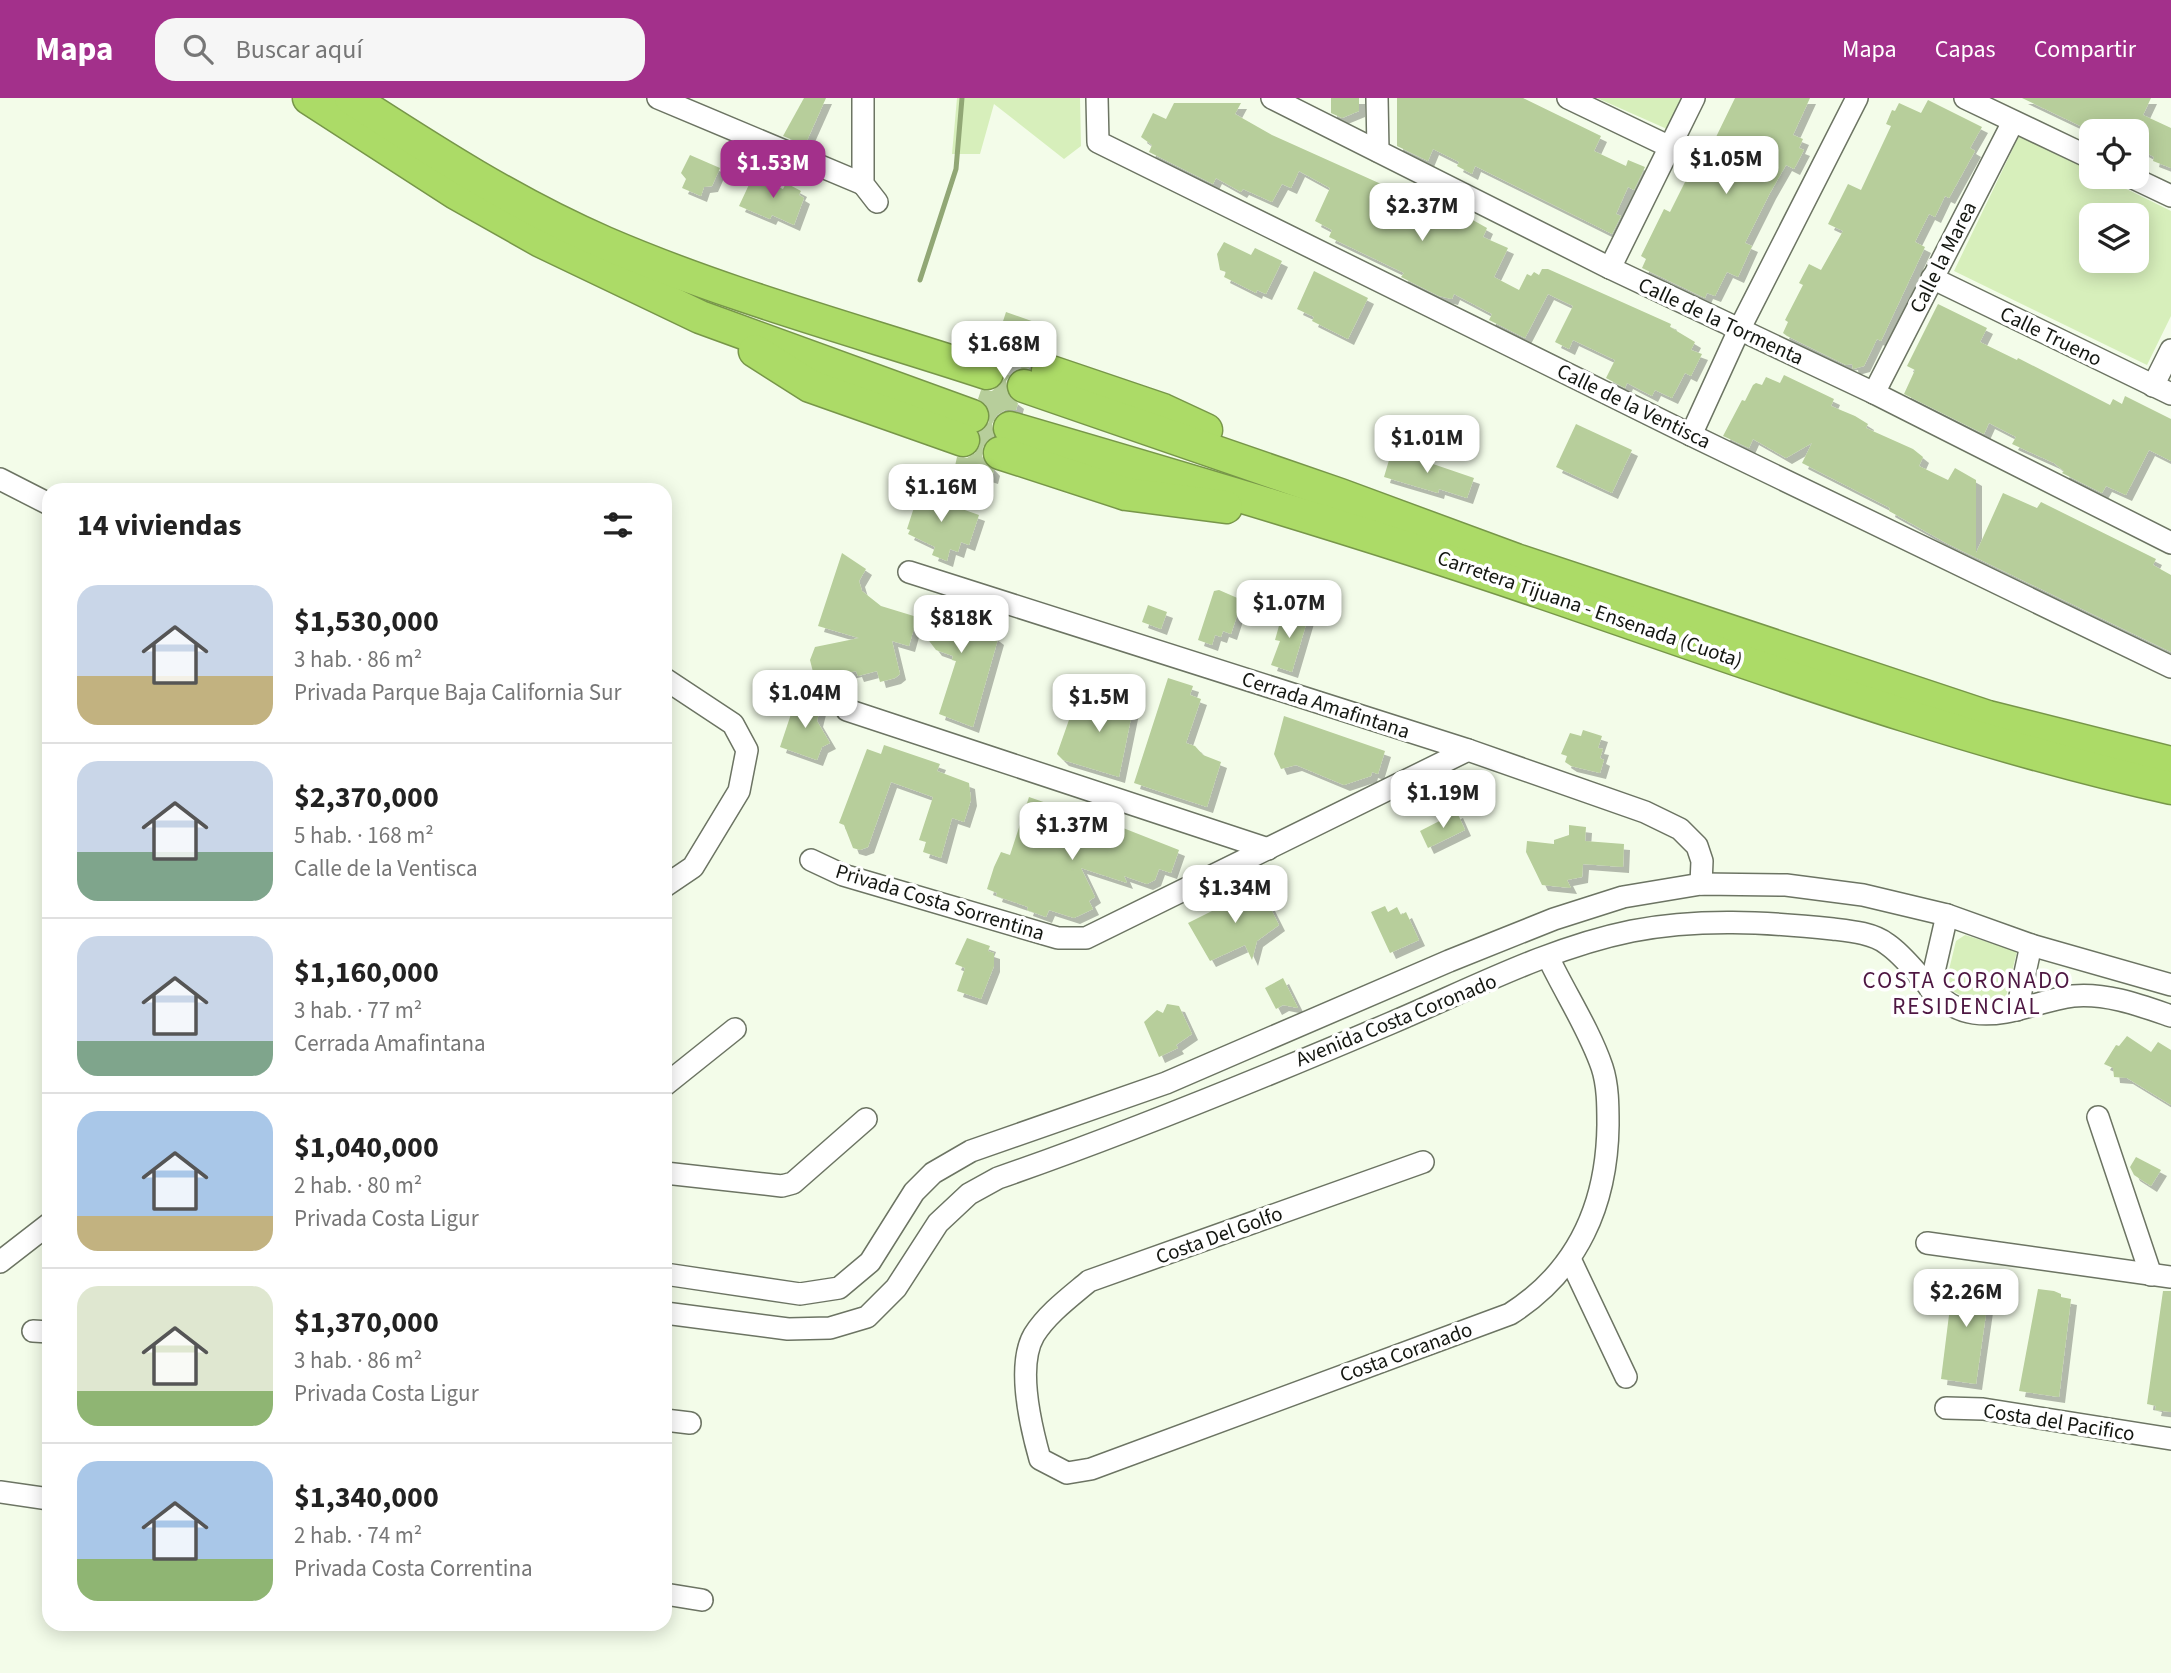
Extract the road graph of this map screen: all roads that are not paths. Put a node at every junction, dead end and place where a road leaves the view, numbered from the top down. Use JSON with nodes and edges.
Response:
{"nodes":[{"id":1,"x":309,"y":98,"type":"edge"},
{"id":2,"x":351,"y":98,"type":"edge"},
{"id":3,"x":658,"y":98,"type":"edge"},
{"id":4,"x":863,"y":98,"type":"edge"},
{"id":5,"x":1097,"y":98,"type":"edge"},
{"id":6,"x":1272,"y":98,"type":"edge"},
{"id":7,"x":1377,"y":98,"type":"edge"},
{"id":8,"x":1568,"y":98,"type":"edge"},
{"id":9,"x":1694,"y":98,"type":"edge"},
{"id":10,"x":1857,"y":98,"type":"edge"},
{"id":11,"x":1965,"y":98,"type":"edge"},
{"id":12,"x":2013,"y":122,"type":"junction"},
{"id":13,"x":1668,"y":146,"type":"junction"},
{"id":14,"x":1378,"y":151,"type":"junction"},
{"id":15,"x":2079,"y":152,"type":"edge"},
{"id":16,"x":863,"y":184,"type":"junction"},
{"id":17,"x":2149,"y":185,"type":"edge"},
{"id":18,"x":2171,"y":195,"type":"edge"},
{"id":19,"x":877,"y":202,"type":"dead end"},
{"id":20,"x":1610,"y":268,"type":"junction"},
{"id":21,"x":1932,"y":278,"type":"junction"},
{"id":22,"x":1739,"y":330,"type":"junction"},
{"id":23,"x":2171,"y":351,"type":"edge"},
{"id":24,"x":989,"y":363,"type":"tunnel mouth"},
{"id":25,"x":1027,"y":375,"type":"tunnel mouth"},
{"id":26,"x":2162,"y":390,"type":"edge"},
{"id":27,"x":1874,"y":393,"type":"junction"},
{"id":28,"x":968,"y":428,"type":"dead end"},
{"id":29,"x":1691,"y":435,"type":"junction"},
{"id":30,"x":1005,"y":440,"type":"dead end"},
{"id":31,"x":0,"y":479,"type":"edge"},
{"id":32,"x":42,"y":500,"type":"edge"},
{"id":33,"x":1333,"y":507,"type":"junction"},
{"id":34,"x":2171,"y":543,"type":"edge"},
{"id":35,"x":909,"y":572,"type":"dead end"},
{"id":36,"x":2171,"y":667,"type":"edge"},
{"id":37,"x":672,"y":684,"type":"edge"},
{"id":38,"x":847,"y":710,"type":"dead end"},
{"id":39,"x":1468,"y":750,"type":"junction"},
{"id":40,"x":2171,"y":763,"type":"edge"},
{"id":41,"x":2171,"y":788,"type":"edge"},
{"id":42,"x":1268,"y":849,"type":"junction"},
{"id":43,"x":811,"y":860,"type":"dead end"},
{"id":44,"x":672,"y":881,"type":"edge"},
{"id":45,"x":1701,"y":884,"type":"junction"},
{"id":46,"x":1947,"y":915,"type":"junction"},
{"id":47,"x":2031,"y":945,"type":"junction"},
{"id":48,"x":1548,"y":957,"type":"junction"},
{"id":49,"x":2171,"y":985,"type":"edge"},
{"id":50,"x":1930,"y":989,"type":"junction"},
{"id":51,"x":1352,"y":1003,"type":"junction"},
{"id":52,"x":2017,"y":1010,"type":"junction"},
{"id":53,"x":2171,"y":1016,"type":"edge"},
{"id":54,"x":735,"y":1029,"type":"dead end"},
{"id":55,"x":1366,"y":1034,"type":"junction"},
{"id":56,"x":672,"y":1079,"type":"edge"},
{"id":57,"x":2098,"y":1117,"type":"dead end"},
{"id":58,"x":866,"y":1119,"type":"dead end"},
{"id":59,"x":1423,"y":1162,"type":"dead end"},
{"id":60,"x":672,"y":1174,"type":"edge"},
{"id":61,"x":42,"y":1229,"type":"edge"},
{"id":62,"x":1927,"y":1243,"type":"dead end"},
{"id":63,"x":1570,"y":1259,"type":"junction"},
{"id":64,"x":0,"y":1262,"type":"edge"},
{"id":65,"x":672,"y":1275,"type":"edge"},
{"id":66,"x":2161,"y":1276,"type":"edge"},
{"id":67,"x":672,"y":1314,"type":"edge"},
{"id":68,"x":1033,"y":1337,"type":"joint"},
{"id":69,"x":1626,"y":1377,"type":"dead end"},
{"id":70,"x":1946,"y":1408,"type":"dead end"},
{"id":71,"x":672,"y":1421,"type":"edge"},
{"id":72,"x":690,"y":1423,"type":"dead end"},
{"id":73,"x":2171,"y":1439,"type":"edge"},
{"id":74,"x":0,"y":1492,"type":"edge"},
{"id":75,"x":42,"y":1498,"type":"edge"},
{"id":76,"x":672,"y":1595,"type":"edge"},
{"id":77,"x":702,"y":1600,"type":"dead end"}],
"edges":[{"from":1,"to":28,"type":"highway"},
{"from":2,"to":24,"type":"highway"},
{"from":3,"to":16,"type":"street"},
{"from":4,"to":16,"type":"street"},
{"from":5,"to":29,"type":"street","name":"Calle de la Ventisca"},
{"from":6,"to":14,"type":"street","name":"Calle de la Tormenta"},
{"from":7,"to":14,"type":"street"},
{"from":8,"to":13,"type":"street"},
{"from":9,"to":13,"type":"street"},
{"from":10,"to":22,"type":"street"},
{"from":11,"to":12,"type":"street"},
{"from":12,"to":15,"type":"street"},
{"from":12,"to":21,"type":"street","name":"Calle la Marea"},
{"from":13,"to":20,"type":"street"},
{"from":14,"to":20,"type":"street","name":"Calle de la Tormenta"},
{"from":16,"to":19,"type":"street"},
{"from":17,"to":18,"type":"street"},
{"from":20,"to":22,"type":"street","name":"Calle de la Tormenta"},
{"from":21,"to":26,"type":"street","name":"Calle Trueno"},
{"from":21,"to":27,"type":"street","name":"Calle la Marea"},
{"from":22,"to":27,"type":"street","name":"Calle de la Tormenta"},
{"from":22,"to":29,"type":"street"},
{"from":23,"to":26,"type":"street"},
{"from":25,"to":33,"type":"highway","name":"Carretera Tijuana - Ensenada (Cuota)"},
{"from":27,"to":34,"type":"street","name":"Calle de la Tormenta"},
{"from":29,"to":36,"type":"street","name":"Calle de la Ventisca"},
{"from":30,"to":33,"type":"highway"},
{"from":31,"to":32,"type":"street"},
{"from":33,"to":40,"type":"highway","name":"Carretera Tijuana - Ensenada (Cuota)"},
{"from":33,"to":41,"type":"highway","name":"Carretera Tijuana - Ensenada (Cuota)"},
{"from":35,"to":39,"type":"street","name":"Cerrada Amafintana"},
{"from":37,"to":44,"type":"street"},
{"from":38,"to":42,"type":"street"},
{"from":39,"to":42,"type":"street"},
{"from":39,"to":45,"type":"street","name":"Cerrada Amafintana"},
{"from":42,"to":43,"type":"street","name":"Privada Costa Sorrentina"},
{"from":45,"to":46,"type":"street","name":"Avenida Costa Coronado"},
{"from":45,"to":51,"type":"street","name":"Avenida Costa Coronado"},
{"from":46,"to":47,"type":"street","name":"Avenida Costa Coronado"},
{"from":46,"to":50,"type":"street"},
{"from":47,"to":49,"type":"street","name":"Avenida Costa Coronado"},
{"from":47,"to":52,"type":"street"},
{"from":48,"to":50,"type":"street","name":"Avenida Costa Coronado"},
{"from":48,"to":55,"type":"street","name":"Avenida Costa Coronado"},
{"from":48,"to":63,"type":"street","name":"Costa Coranado"},
{"from":50,"to":52,"type":"street","name":"Avenida Costa Coronado"},
{"from":51,"to":55,"type":"street"},
{"from":51,"to":65,"type":"street","name":"Avenida Costa Coronado"},
{"from":52,"to":53,"type":"street","name":"Avenida Costa Coronado"},
{"from":54,"to":56,"type":"street"},
{"from":55,"to":67,"type":"street","name":"Avenida Costa Coronado"},
{"from":57,"to":66,"type":"street"},
{"from":58,"to":60,"type":"street"},
{"from":59,"to":68,"type":"street","name":"Costa Del Golfo"},
{"from":61,"to":64,"type":"street"},
{"from":62,"to":66,"type":"street"},
{"from":63,"to":68,"type":"street","name":"Costa Coranado"},
{"from":63,"to":69,"type":"street"},
{"from":70,"to":73,"type":"street","name":"Costa del Pacifico"},
{"from":71,"to":72,"type":"street"},
{"from":74,"to":75,"type":"street"},
{"from":76,"to":77,"type":"street"}]}
